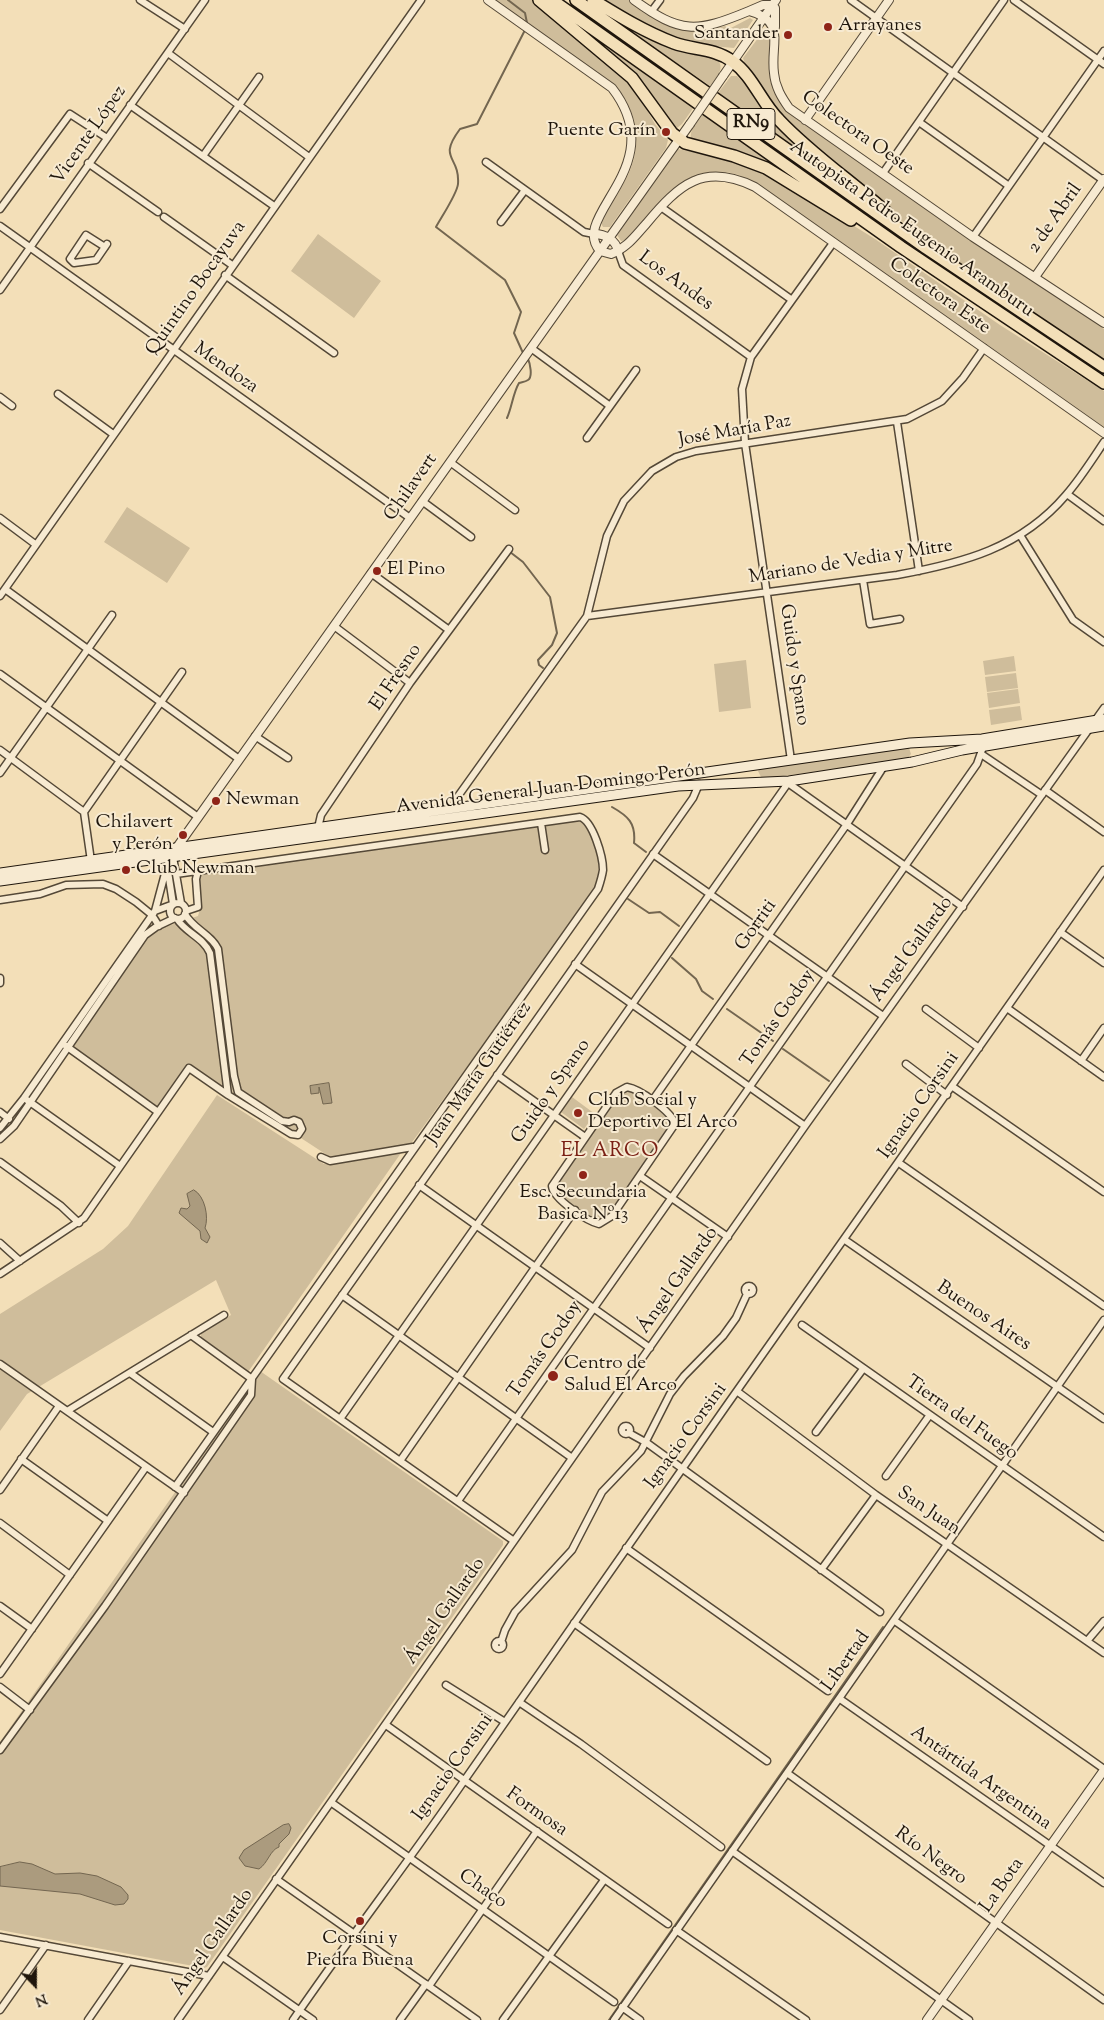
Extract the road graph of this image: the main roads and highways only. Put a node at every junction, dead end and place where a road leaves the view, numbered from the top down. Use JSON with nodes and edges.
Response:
{"nodes":[{"id":1,"x":539,"y":0,"type":"edge"},
{"id":2,"x":552,"y":0,"type":"edge"},
{"id":3,"x":576,"y":0,"type":"edge"},
{"id":4,"x":593,"y":0,"type":"edge"},
{"id":5,"x":901,"y":247,"type":"junction"},
{"id":6,"x":926,"y":248,"type":"junction"},
{"id":7,"x":1104,"y":367,"type":"edge"},
{"id":8,"x":1104,"y":383,"type":"edge"},
{"id":9,"x":1100,"y":719,"type":"edge"},
{"id":10,"x":1104,"y":726,"type":"edge"},
{"id":11,"x":910,"y":743,"type":"junction"},
{"id":12,"x":912,"y":762,"type":"junction"},
{"id":13,"x":758,"y":765,"type":"junction"},
{"id":14,"x":761,"y":784,"type":"junction"},
{"id":15,"x":172,"y":857,"type":"junction"},
{"id":16,"x":0,"y":873,"type":"edge"},
{"id":17,"x":0,"y":881,"type":"edge"}],
"edges":[{"from":1,"to":5,"type":"highway"},
{"from":2,"to":5,"type":"highway","name":"Autopista Pedro Eugenio Aramburu","number":"RN9"},
{"from":3,"to":6,"type":"highway","name":"Autopista Pedro Eugenio Aramburu","number":"RN9"},
{"from":4,"to":6,"type":"highway"},
{"from":5,"to":8,"type":"highway","name":"Autopista Pedro Eugenio Aramburu","number":"RN9"},
{"from":6,"to":7,"type":"highway","name":"Autopista Pedro Eugenio Aramburu","number":"RN9"},
{"from":9,"to":11,"type":"main road","name":"Avenida General Juan Domingo Perón"},
{"from":10,"to":12,"type":"main road","name":"Avenida General Juan Domingo Perón"},
{"from":11,"to":12,"type":"main road"},
{"from":11,"to":13,"type":"main road","name":"Avenida General Juan Domingo Perón"},
{"from":12,"to":14,"type":"main road","name":"Avenida General Juan Domingo Perón"},
{"from":13,"to":14,"type":"main road"},
{"from":13,"to":15,"type":"main road","name":"Avenida General Juan Domingo Perón"},
{"from":14,"to":15,"type":"main road","name":"Avenida General Juan Domingo Perón"},
{"from":15,"to":16,"type":"main road","name":"Avenida General Juan Domingo Perón"},
{"from":15,"to":17,"type":"main road","name":"Avenida General Juan Domingo Perón"}]}
